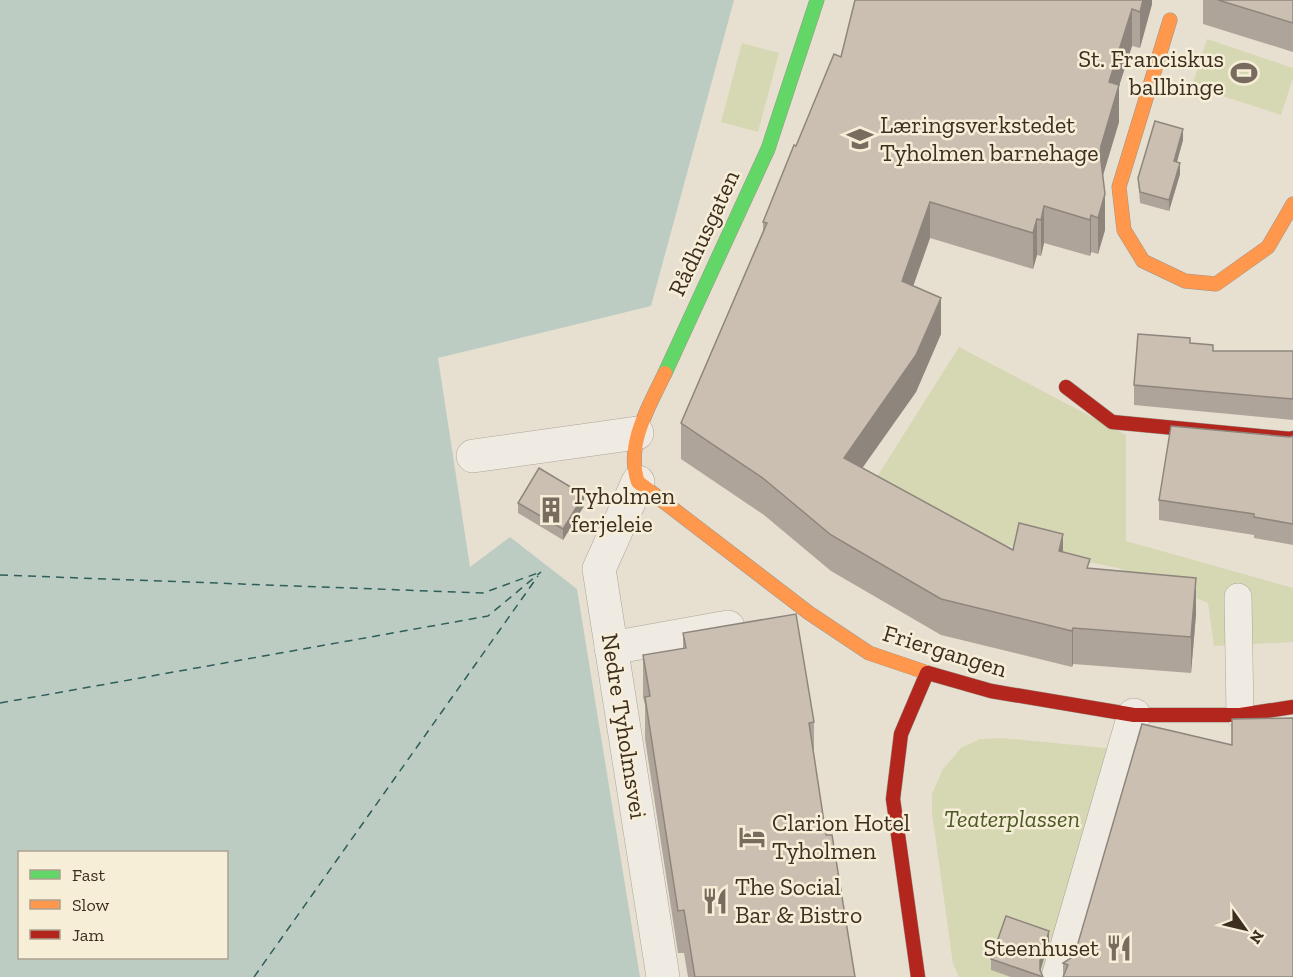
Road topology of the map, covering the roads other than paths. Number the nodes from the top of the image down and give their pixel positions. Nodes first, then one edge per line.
1 (817, 0) edge
2 (1170, 20) dead end
3 (1293, 204) edge
4 (1066, 387) dead end
5 (637, 434) junction
6 (1293, 438) edge
7 (473, 456) dead end
8 (638, 482) junction
9 (1238, 597) dead end
10 (809, 613) junction
11 (611, 648) junction
12 (927, 673) junction
13 (1293, 707) edge
14 (1240, 715) junction
15 (1134, 716) junction
16 (663, 977) edge
17 (916, 977) edge
18 (1058, 977) edge

1 - 5 street, Rådhusgaten
2 - 3 street
4 - 6 street
5 - 7 street
5 - 8 street, Rådhusgaten
8 - 10 street, Friergangen
8 - 11 street, Nedre Tyholmsvei
9 - 14 lane
10 - 11 street
10 - 12 street, Friergangen
11 - 16 street, Nedre Tyholmsvei
12 - 15 street, Friergangen
12 - 17 street
13 - 14 street, Friergangen
14 - 15 street, Friergangen
15 - 18 street

